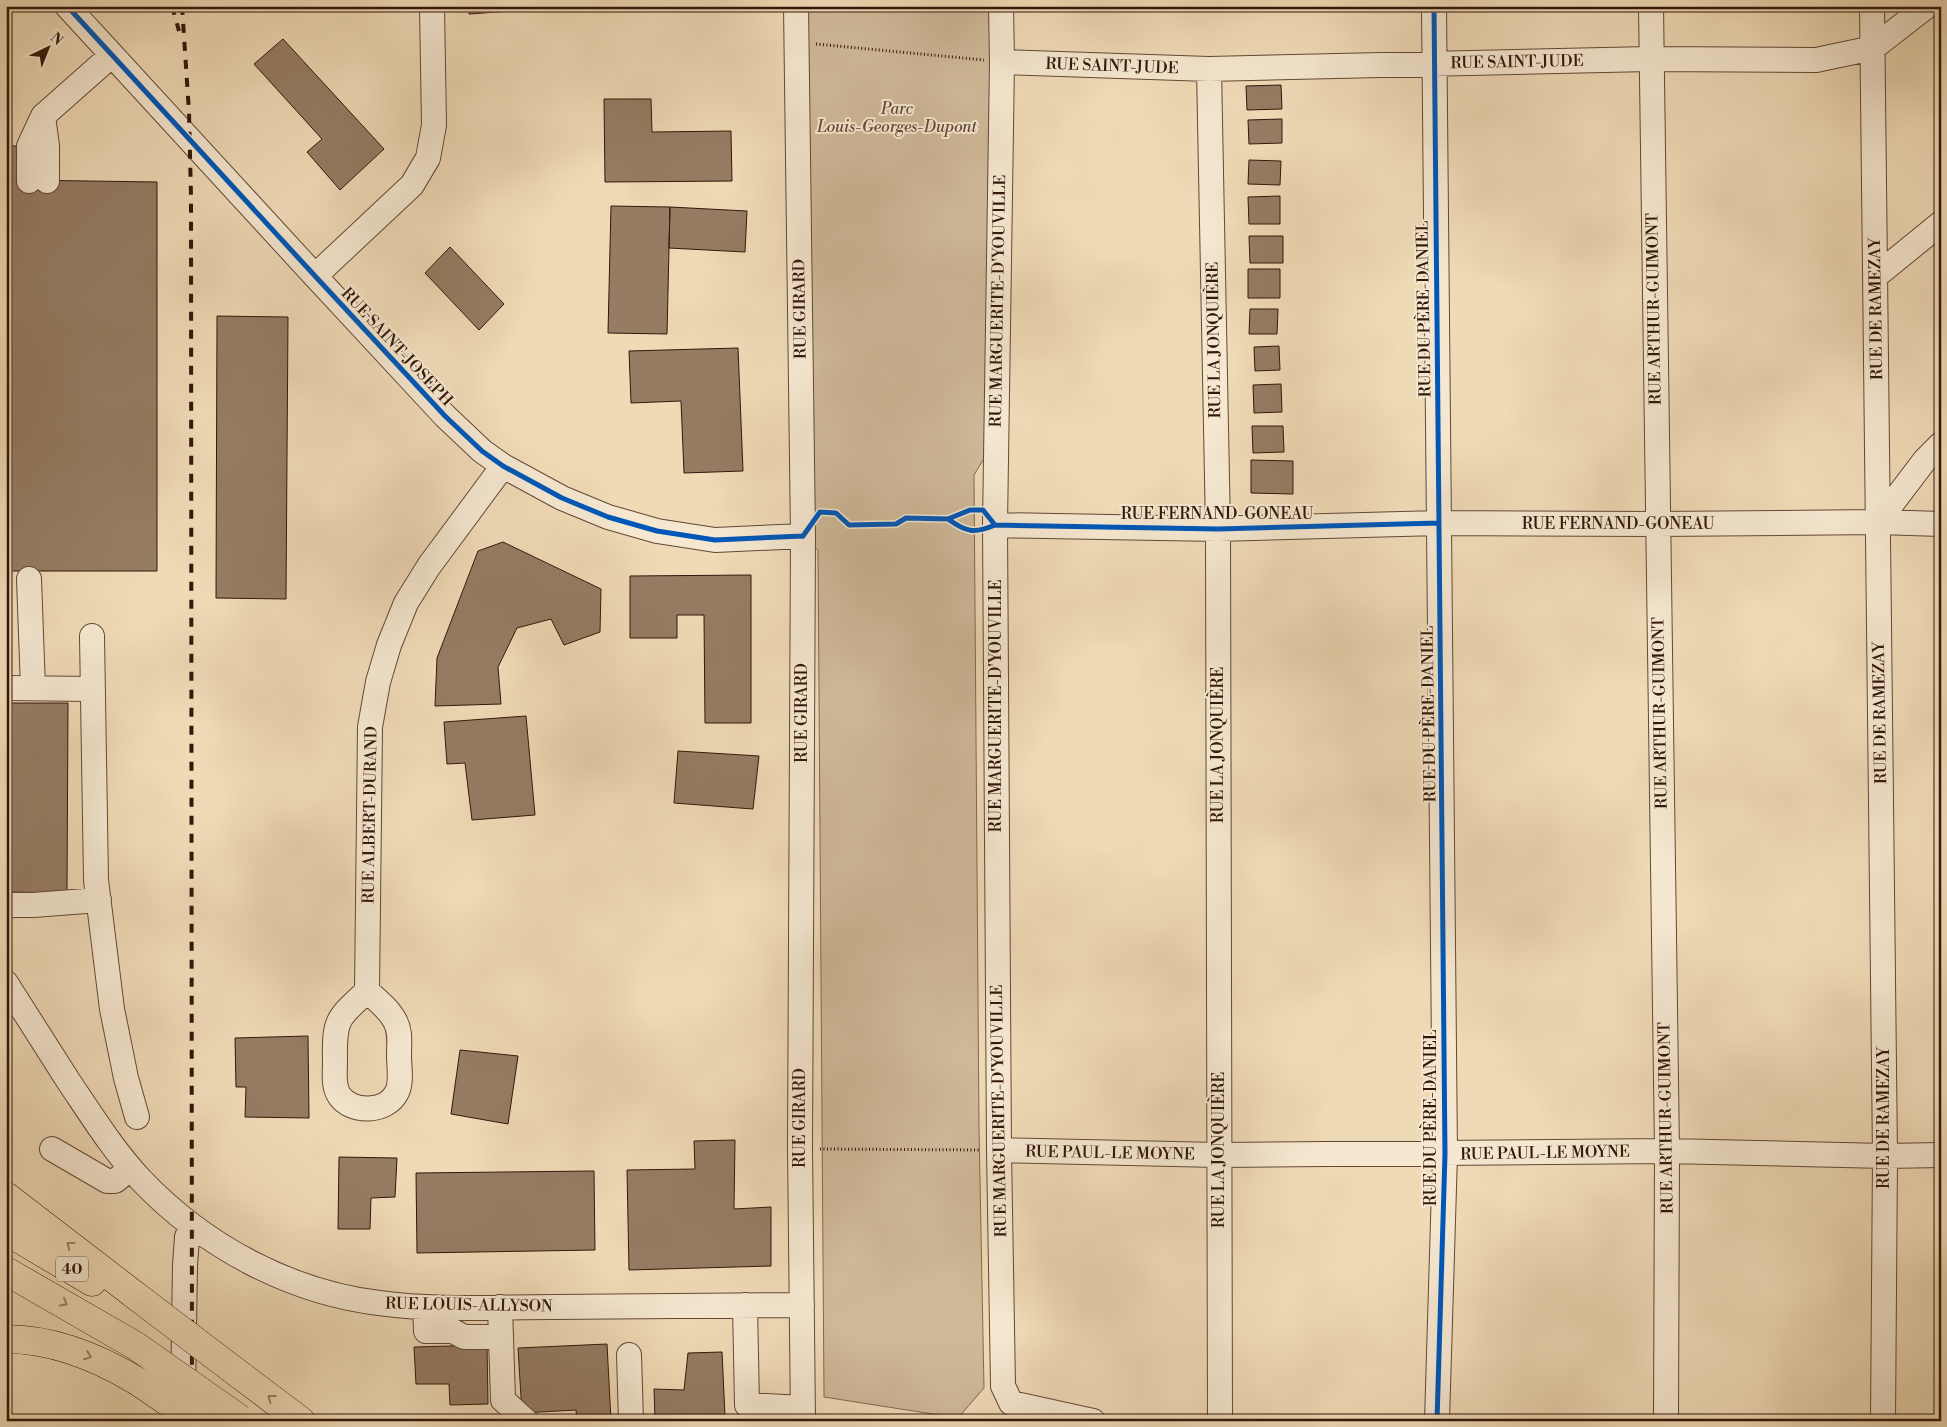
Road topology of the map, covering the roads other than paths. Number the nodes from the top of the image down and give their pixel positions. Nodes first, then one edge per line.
1 (67, 6) edge
2 (432, 6) edge
3 (796, 6) edge
4 (1001, 6) edge
5 (1434, 6) edge
6 (1650, 6) edge
7 (1872, 6) edge
8 (1927, 6) edge
9 (1873, 48) junction
10 (112, 55) junction
11 (1650, 59) junction
12 (1002, 62) junction
13 (1434, 63) junction
14 (1209, 69) junction
15 (38, 181) dead end
16 (1941, 222) edge
17 (315, 276) junction
18 (1876, 276) junction
19 (1941, 444) edge
20 (503, 466) junction
21 (1878, 522) junction
22 (1439, 523) junction
23 (1657, 524) junction
24 (1941, 524) edge
25 (995, 525) junction
26 (1218, 529) junction
27 (803, 536) junction
28 (29, 579) dead end
29 (92, 636) dead end
30 (6, 688) edge
31 (33, 688) junction
32 (92, 688) junction
33 (98, 900) junction
34 (6, 905) edge
35 (7, 985) edge
36 (367, 991) junction
37 (137, 1117) dead end
38 (52, 1149) dead end
39 (999, 1150) junction
40 (1667, 1152) junction
41 (1445, 1154) junction
42 (1219, 1155) junction
43 (1941, 1155) edge
44 (1884, 1156) junction
45 (130, 1169) junction
46 (6, 1196) edge
47 (192, 1226) junction
48 (6, 1231) edge
49 (6, 1271) edge
50 (136, 1302) junction
51 (745, 1305) junction
52 (802, 1306) junction
53 (425, 1307) junction
54 (500, 1307) junction
55 (501, 1337) junction
56 (6, 1339) edge
57 (630, 1355) dead end
58 (763, 1413) edge
59 (803, 1414) edge
60 (242, 1420) edge
61 (183, 1421) edge
62 (196, 1421) edge
63 (301, 1421) edge
64 (526, 1421) edge
65 (631, 1421) edge
66 (1093, 1421) edge
67 (1220, 1421) edge
68 (1437, 1421) edge
69 (1666, 1421) edge
70 (1883, 1421) edge

1 - 10 street, RUE SAINT-JOSEPH
2 - 17 street
3 - 27 street, RUE GIRARD
4 - 12 street, RUE MARGUERITE-D'YOUVILLE
5 - 13 street, RUE DU PÈRE-DANIEL
6 - 11 street, RUE ARTHUR-GUIMONT
7 - 9 street, RUE DE RAMEZAY
8 - 9 street, RUE SAINT-JUDE
9 - 11 street, RUE SAINT-JUDE
9 - 18 street, RUE DE RAMEZAY
10 - 15 street
10 - 17 street, RUE SAINT-JOSEPH
11 - 13 street, RUE SAINT-JUDE
11 - 23 street, RUE ARTHUR-GUIMONT
12 - 14 street, RUE SAINT-JUDE
12 - 25 street, RUE MARGUERITE-D'YOUVILLE
13 - 14 street, RUE SAINT-JUDE
13 - 22 street, RUE DU PÈRE-DANIEL
14 - 26 street, RUE LA JONQUIÈRE
16 - 18 street
17 - 20 street, RUE SAINT-JOSEPH
18 - 21 street, RUE DE RAMEZAY
19 - 21 street
20 - 27 street, RUE SAINT-JOSEPH
20 - 36 street, RUE ALBERT-DURAND
21 - 23 street, RUE FERNAND-GONEAU
21 - 24 street, RUE FERNAND-GONEAU
21 - 44 street, RUE DE RAMEZAY
22 - 23 street, RUE FERNAND-GONEAU
22 - 26 street, RUE FERNAND-GONEAU
22 - 41 street, RUE DU PÈRE-DANIEL
23 - 40 street, RUE ARTHUR-GUIMONT
25 - 26 street, RUE FERNAND-GONEAU
25 - 39 street, RUE MARGUERITE-D'YOUVILLE
26 - 42 street, RUE LA JONQUIÈRE
27 - 52 street, RUE GIRARD
28 - 31 street
29 - 32 street
30 - 31 street
31 - 32 street
32 - 33 street
33 - 34 street
33 - 37 street
35 - 45 street, RUE LOUIS-ALLYSON
36 - 36 street
38 - 45 street
39 - 42 street, RUE PAUL-LE MOYNE
39 - 66 street, RUE MARGUERITE-D'YOUVILLE
40 - 41 street, RUE PAUL-LE MOYNE
40 - 44 street, RUE PAUL-LE MOYNE
40 - 69 street, RUE ARTHUR-GUIMONT
41 - 42 street, RUE PAUL-LE MOYNE
41 - 68 street, RUE DU PÈRE-DANIEL
42 - 67 street, RUE LA JONQUIÈRE
43 - 44 street, RUE PAUL-LE MOYNE
44 - 70 street, RUE DE RAMEZAY
45 - 47 street, RUE LOUIS-ALLYSON
50 -> 46 highway
47 - 53 street, RUE LOUIS-ALLYSON
47 - 61 street
48 - 50 highway, 40
49 -> 60 highway, 40, bridge
63 -> 50 highway, bridge
51 - 52 street, RUE LOUIS-ALLYSON
51 - 54 street, RUE LOUIS-ALLYSON
51 - 58 street
52 - 59 street, RUE GIRARD
53 - 54 street, RUE LOUIS-ALLYSON
53 - 55 street
54 - 55 street
55 - 64 street
56 -> 62 highway, bridge
57 - 65 street
58 - 59 street

